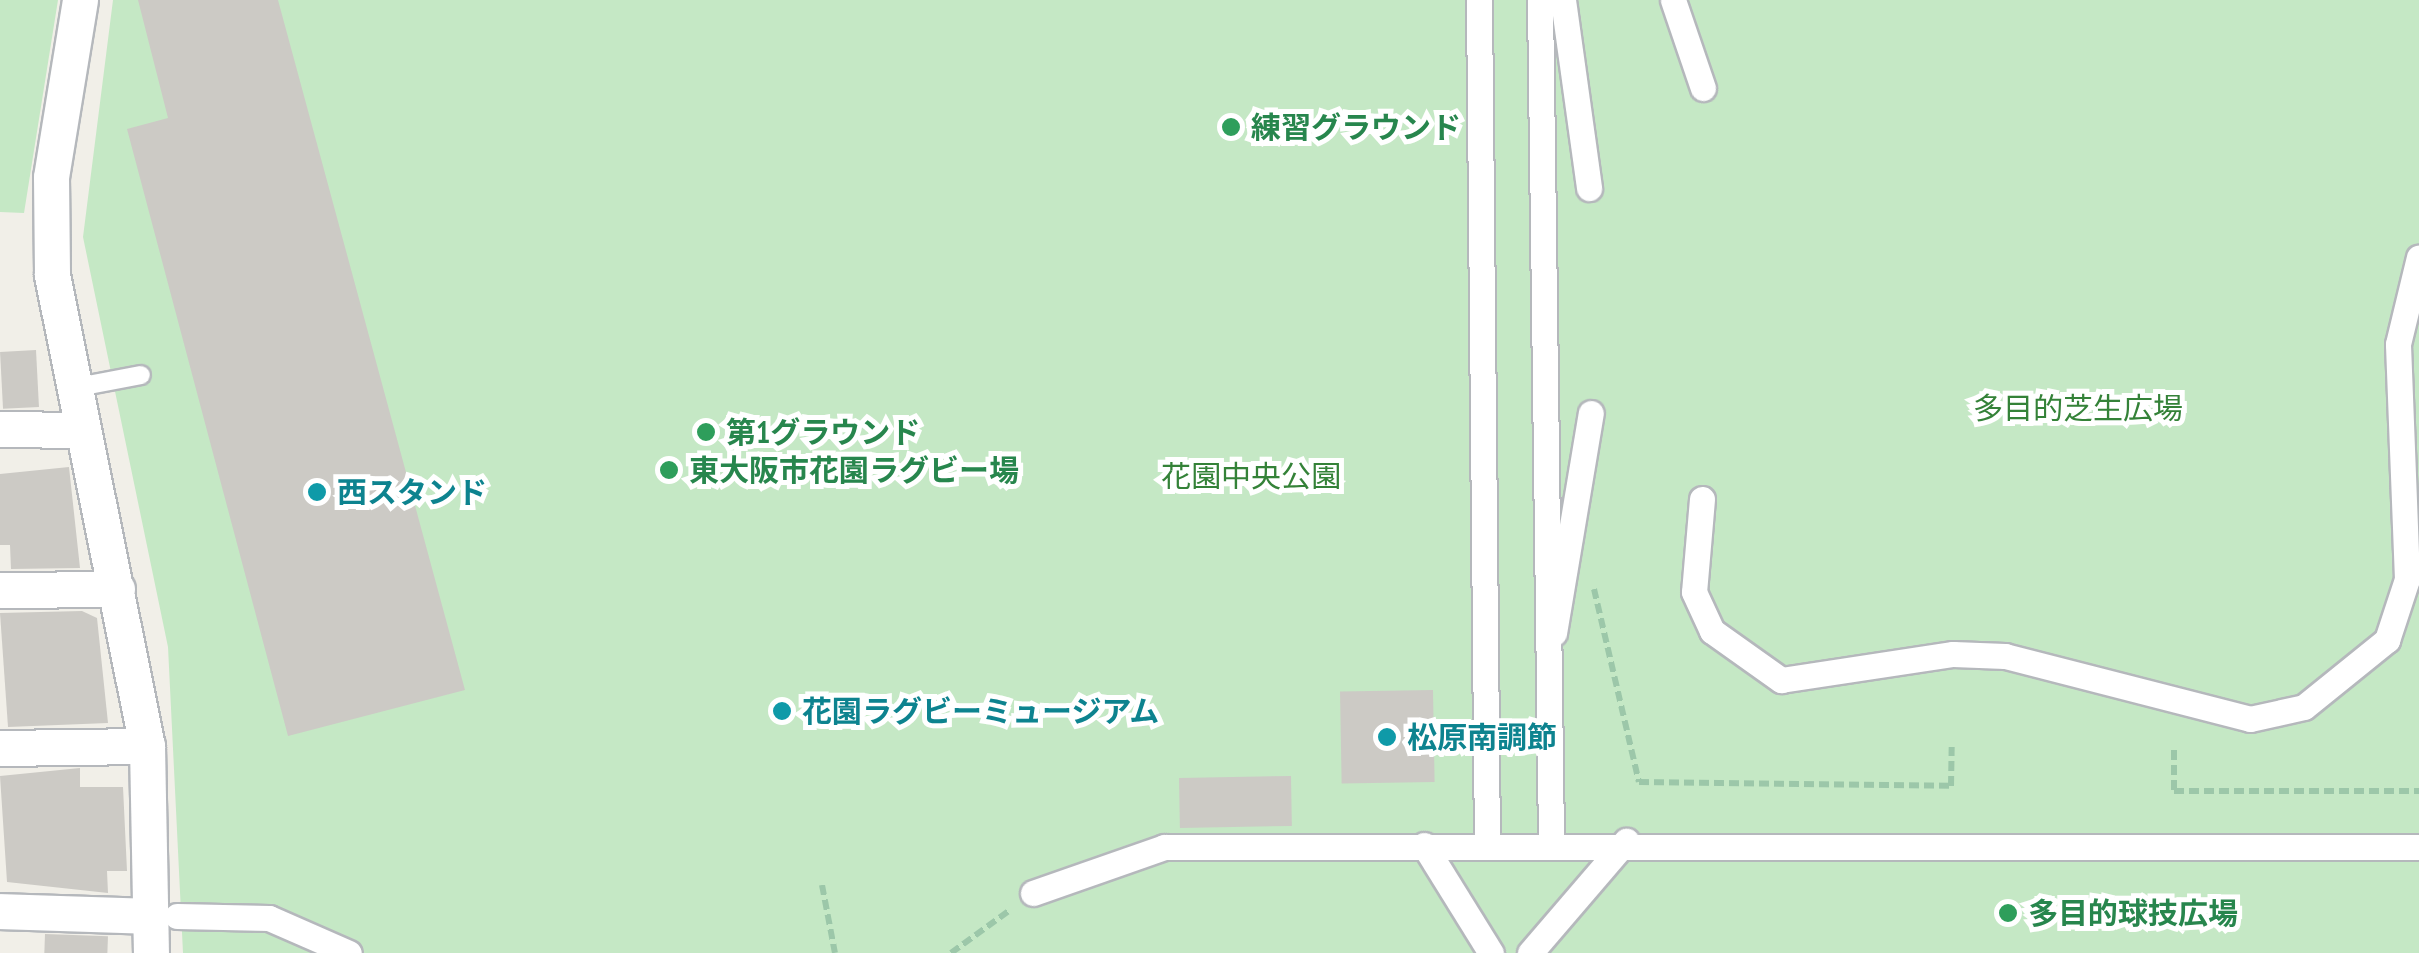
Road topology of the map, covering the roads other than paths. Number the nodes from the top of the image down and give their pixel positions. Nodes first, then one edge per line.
1 (80, 0) edge
2 (1479, 0) edge
3 (1540, 0) edge
4 (1562, 0) edge
5 (1672, 0) edge
6 (1703, 88) dead end
7 (1589, 188) dead end
8 (2419, 256) edge
9 (141, 376) dead end
10 (73, 388) junction
11 (1591, 413) dead end
12 (0, 429) edge
13 (81, 430) junction
14 (1702, 498) dead end
15 (2412, 500) edge
16 (118, 589) junction
17 (0, 590) edge
18 (1551, 643) junction
19 (147, 746) junction
20 (0, 748) edge
21 (1626, 840) junction
22 (1487, 842) junction
23 (1551, 842) junction
24 (1424, 845) junction
25 (2419, 847) edge
26 (1033, 893) road end
27 (0, 911) edge
28 (164, 916) junction
29 (151, 953) edge
30 (349, 953) edge
31 (1492, 953) edge
32 (1530, 953) edge

1 - 10 street
2 - 22 street
3 - 18 street
4 - 7 street
5 - 6 street
8 - 15 street
9 - 10 lane
10 - 13 street
11 - 18 street
12 - 13 street
13 - 16 street
14 - 15 street
16 - 17 street
16 - 19 street
18 - 23 street
19 - 20 street
19 - 28 street
21 - 23 street
21 - 25 street
21 - 32 street
22 - 23 street
22 - 24 street
24 - 26 street
24 - 31 street
27 - 28 street
28 - 29 street
28 - 30 street

